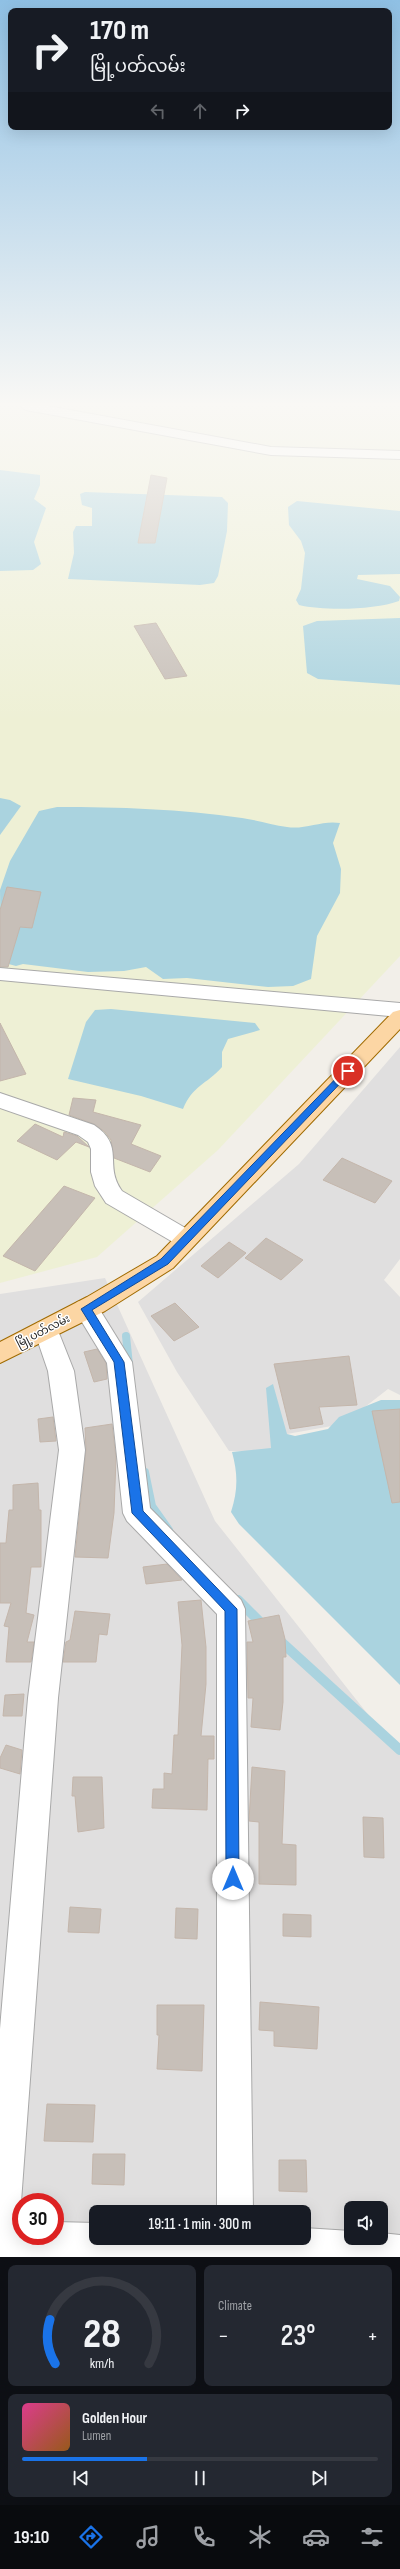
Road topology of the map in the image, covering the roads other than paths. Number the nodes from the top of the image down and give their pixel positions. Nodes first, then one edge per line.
1 (0, 974) edge
2 (400, 1010) edge
3 (400, 1017) edge
4 (0, 1100) edge
5 (186, 1239) junction
6 (86, 1309) junction
7 (46, 1330) junction
8 (0, 1353) edge
9 (235, 2205) edge
10 (89, 2239) edge
11 (0, 2240) edge
12 (0, 2243) edge
13 (311, 2244) edge
14 (400, 2253) edge

1 - 2 street
3 - 5 main road, မြို့ပတ်လမ်း
4 - 5 street
5 - 6 main road, မြို့ပတ်လမ်း
6 - 7 main road, မြို့ပတ်လမ်း
6 - 9 street
7 - 8 main road, မြို့ပတ်လမ်း
7 - 11 street
10 - 11 street
11 - 12 street
13 - 14 street

